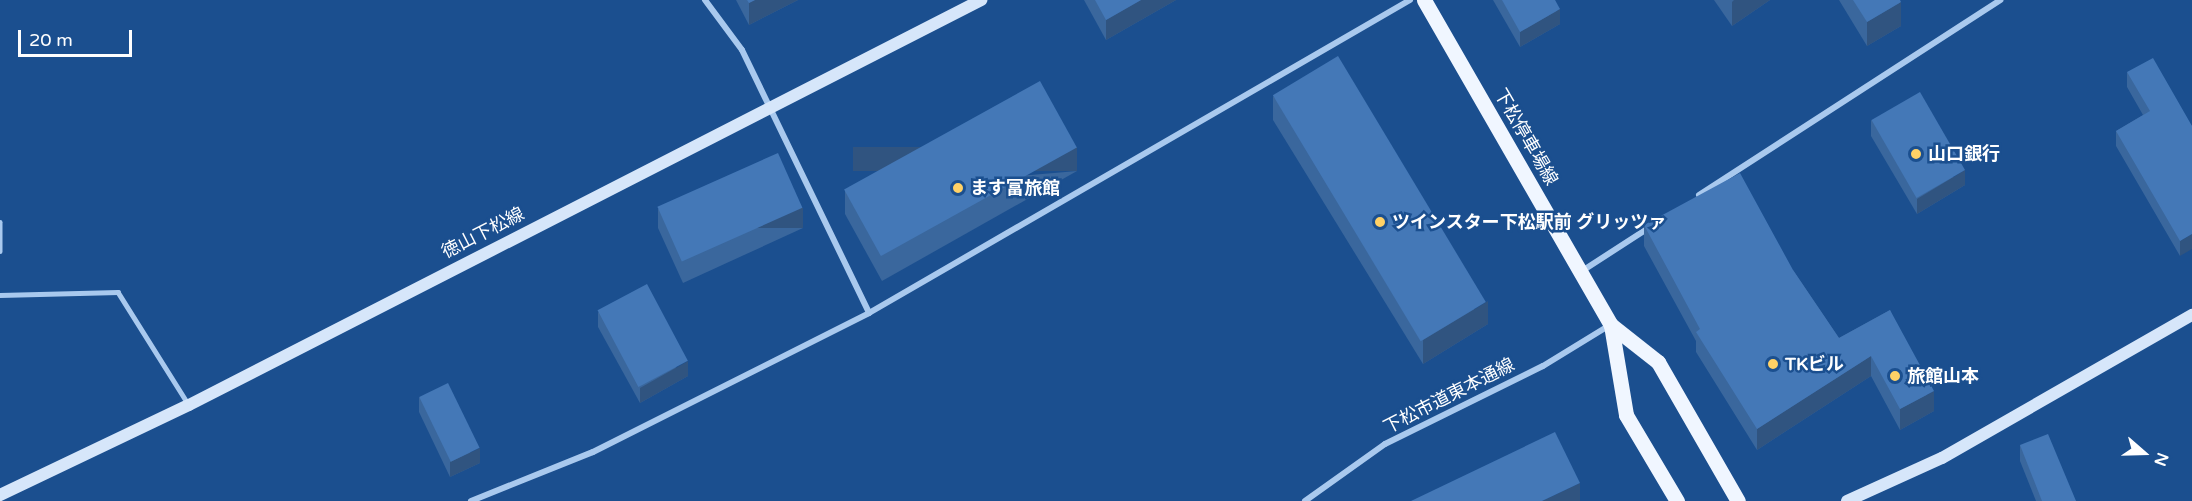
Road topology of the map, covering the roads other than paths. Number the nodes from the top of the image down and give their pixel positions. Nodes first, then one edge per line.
1 (705, 0) edge
2 (981, 0) edge
3 (1410, 0) edge
4 (1424, 0) edge
5 (2001, 0) edge
6 (770, 105) junction
7 (1692, 200) edge
8 (1662, 219) edge
9 (0, 222) edge
10 (0, 251) edge
11 (1582, 271) junction
12 (0, 295) edge
13 (869, 313) junction
14 (2192, 315) edge
15 (1611, 325) junction
16 (189, 405) junction
17 (0, 495) edge
18 (471, 501) edge
19 (1305, 501) edge
20 (1677, 501) edge
21 (1738, 501) edge
22 (1847, 501) edge

1 - 6 street
2 - 6 main road, 徳山下松線
3 - 13 street
4 - 11 main road, 下松停車場線
5 - 7 street
6 - 13 street
6 - 16 main road, 徳山下松線
8 - 11 street
9 - 10 lane
11 - 15 main road, 下松停車場線
12 - 16 lane
13 - 18 street
14 - 22 main road
15 - 19 street, 下松市道東本通線
15 - 20 main road, 下松停車場線
15 - 21 main road, 下松停車場線
16 - 17 main road, 徳山下松線

